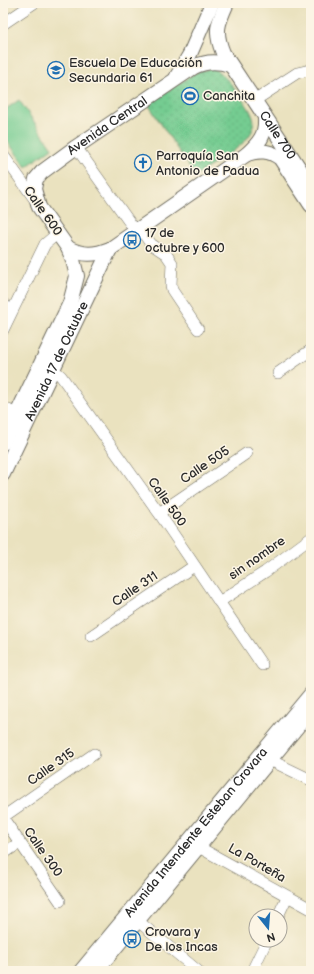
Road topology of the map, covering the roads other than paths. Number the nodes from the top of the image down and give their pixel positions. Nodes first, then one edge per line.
1 (34, 3) edge
2 (212, 3) edge
3 (227, 3) edge
4 (3, 24) edge
5 (230, 65) junction
6 (310, 70) dead end
7 (174, 81) junction
8 (254, 101) junction
9 (265, 119) junction
10 (76, 148) junction
11 (247, 154) junction
12 (3, 155) edge
13 (14, 170) junction
14 (42, 172) junction
15 (311, 186) edge
16 (311, 205) edge
17 (39, 207) junction
18 (137, 229) junction
19 (58, 233) junction
20 (68, 248) junction
21 (110, 249) junction
22 (3, 303) edge
23 (12, 311) junction
24 (198, 329) dead end
25 (3, 330) edge
26 (311, 350) edge
27 (48, 364) junction
28 (278, 373) dead end
29 (3, 407) edge
30 (16, 414) junction
31 (3, 443) edge
32 (247, 454) dead end
33 (3, 474) edge
34 (159, 513) junction
35 (311, 538) edge
36 (194, 566) junction
37 (219, 602) junction
38 (91, 636) dead end
39 (262, 665) dead end
40 (311, 694) edge
41 (311, 710) edge
42 (94, 754) dead end
43 (270, 760) junction
44 (311, 780) edge
45 (3, 818) edge
46 (195, 842) junction
47 (20, 843) junction
48 (3, 854) edge
49 (287, 897) junction
50 (60, 901) dead end
51 (282, 908) edge
52 (311, 909) edge
53 (138, 921) junction
54 (263, 948) edge
55 (195, 970) edge
56 (81, 971) edge
57 (96, 971) edge
58 (252, 971) edge

1 - 4 street
2 - 7 main road
3 - 5 main road
5 - 7 main road, Avenida Central
5 - 8 main road, Calle 700
6 - 8 street
7 - 10 main road, Avenida Central
8 - 9 main road, Calle 700
9 - 11 main road
9 - 15 main road, Calle 700
10 - 14 main road, Avenida Central
10 - 18 street
11 - 16 main road, Calle 700
11 - 18 main road
12 - 13 street, Calle 600
13 - 14 street
13 - 17 street, Calle 600
14 - 17 main road
17 - 19 main road, Calle 600
18 - 21 main road
18 - 24 street
19 - 20 main road, Calle 600
19 - 23 street
20 - 21 main road
20 - 27 main road, Avenida 17 de Octubre
21 - 27 main road, Avenida 17 de Octubre
22 - 23 street
23 - 25 street
26 - 28 street
27 - 30 main road, Avenida 17 de Octubre
27 - 33 main road, Avenida 17 de Octubre
27 - 34 street, Calle 500
29 - 30 street
30 - 31 main road, Avenida 17 de Octubre
32 - 34 street, Calle 505
34 - 36 street, Calle 500
35 - 37 street, sin nombre
36 - 37 street, Calle 500
36 - 38 street, Calle 311
37 - 39 street, Calle 500
40 - 46 main road, Avenida Intendente Esteban Crovara
41 - 43 main road, Avenida Intendente Esteban Crovara
42 - 45 street, Calle 315
43 - 44 street
43 - 46 main road, Avenida Intendente Esteban Crovara
45 - 47 street, Calle 300
46 - 49 street, La Porteña
46 - 53 main road, Avenida Intendente Esteban Crovara
46 - 56 main road, Avenida Intendente Esteban Crovara
47 - 48 street
47 - 50 street, Calle 300
49 - 51 street
49 - 52 street, La Porteña
53 - 55 street
53 - 57 main road, Avenida Intendente Esteban Crovara
54 - 58 street

